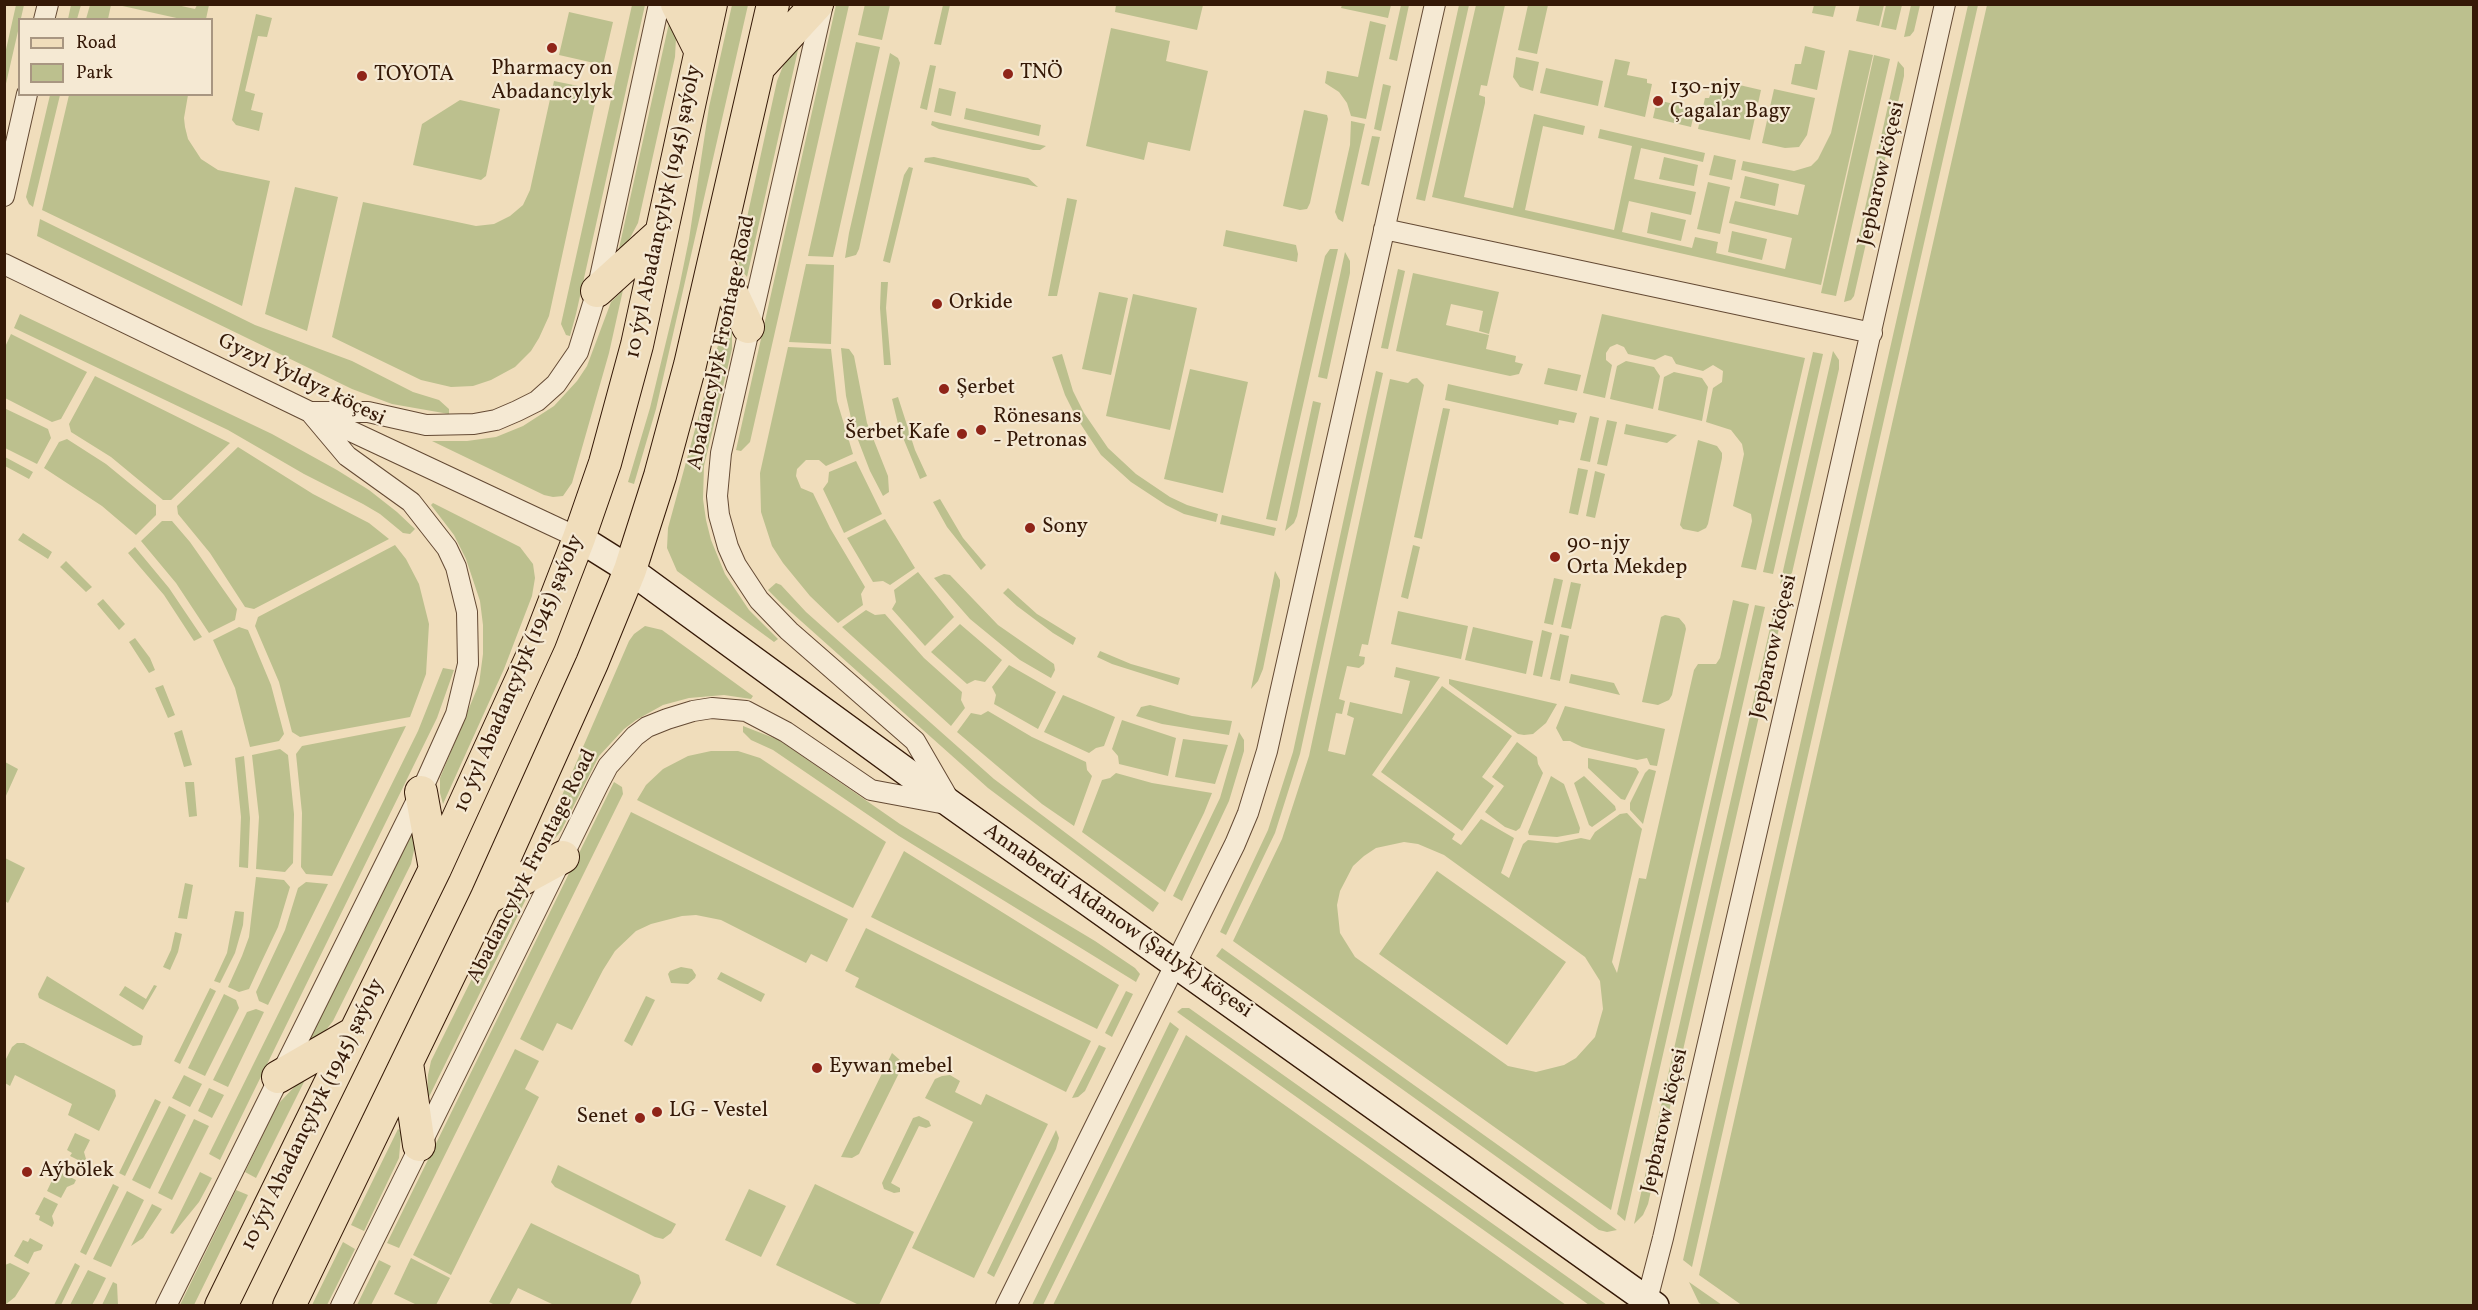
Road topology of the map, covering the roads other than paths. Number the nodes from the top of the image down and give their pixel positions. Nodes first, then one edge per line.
1 (659, 4) edge
2 (677, 4) edge
3 (711, 4) edge
4 (773, 4) edge
5 (817, 4) edge
6 (823, 4) edge
7 (1435, 4) edge
8 (1945, 4) edge
9 (700, 50) junction
10 (759, 68) junction
11 (27, 96) edge
12 (4, 196) edge
13 (1384, 229) junction
14 (660, 234) junction
15 (715, 257) junction
16 (4, 264) edge
17 (597, 291) junction
18 (748, 327) junction
19 (1872, 333) junction
20 (310, 412) junction
21 (579, 538) junction
22 (630, 570) junction
23 (422, 792) junction
24 (952, 805) junction
25 (563, 857) junction
26 (435, 870) junction
27 (486, 899) junction
28 (1176, 964) junction
29 (354, 1033) junction
30 (407, 1063) junction
31 (278, 1077) junction
32 (419, 1145) junction
33 (1651, 1303) edge
34 (166, 1305) edge
35 (220, 1305) edge
36 (289, 1305) edge
37 (341, 1305) edge
38 (1006, 1305) edge

1 - 17 street
2 - 9 main road
3 - 9 main road, 10 ýyl Abadançylyk (1945) şaýoly
4 - 10 main road
5 - 10 main road
6 - 18 street, Abadancylyk Frontage Road
7 - 13 street
8 - 19 street, Jepbarow köçesi
9 - 14 main road, 10 ýyl Abadançylyk (1945) şaýoly
10 - 15 main road
11 - 12 street
13 - 19 street
13 - 28 street
14 - 17 main road
14 - 21 main road, 10 ýyl Abadançylyk (1945) şaýoly
15 - 18 main road
15 - 22 main road
16 - 20 street, Gyzyl Ýyldyz köçesi
17 - 20 street
18 - 24 street, Abadancylyk Frontage Road
19 - 33 street, Jepbarow köçesi
20 - 21 street, Gyzyl Ýyldyz köçesi
20 - 23 street
21 - 22 street, Annaberdi Atdanow (Şatlyk) köçesi
21 - 26 main road, 10 ýyl Abadançylyk (1945) şaýoly
22 - 24 street, Annaberdi Atdanow (Şatlyk) köçesi
22 - 27 main road
23 - 26 main road
23 - 31 street
24 - 25 street, Abadancylyk Frontage Road
24 - 28 street, Annaberdi Atdanow (Şatlyk) köçesi
25 - 27 main road
25 - 32 street, Abadancylyk Frontage Road
26 - 29 main road, 10 ýyl Abadançylyk (1945) şaýoly
27 - 30 main road
28 - 33 street, Annaberdi Atdanow (Şatlyk) köçesi
28 - 38 street
29 - 31 main road
29 - 35 main road, 10 ýyl Abadançylyk (1945) şaýoly
30 - 32 main road
30 - 36 main road
31 - 34 street
32 - 37 street, Abadancylyk Frontage Road

